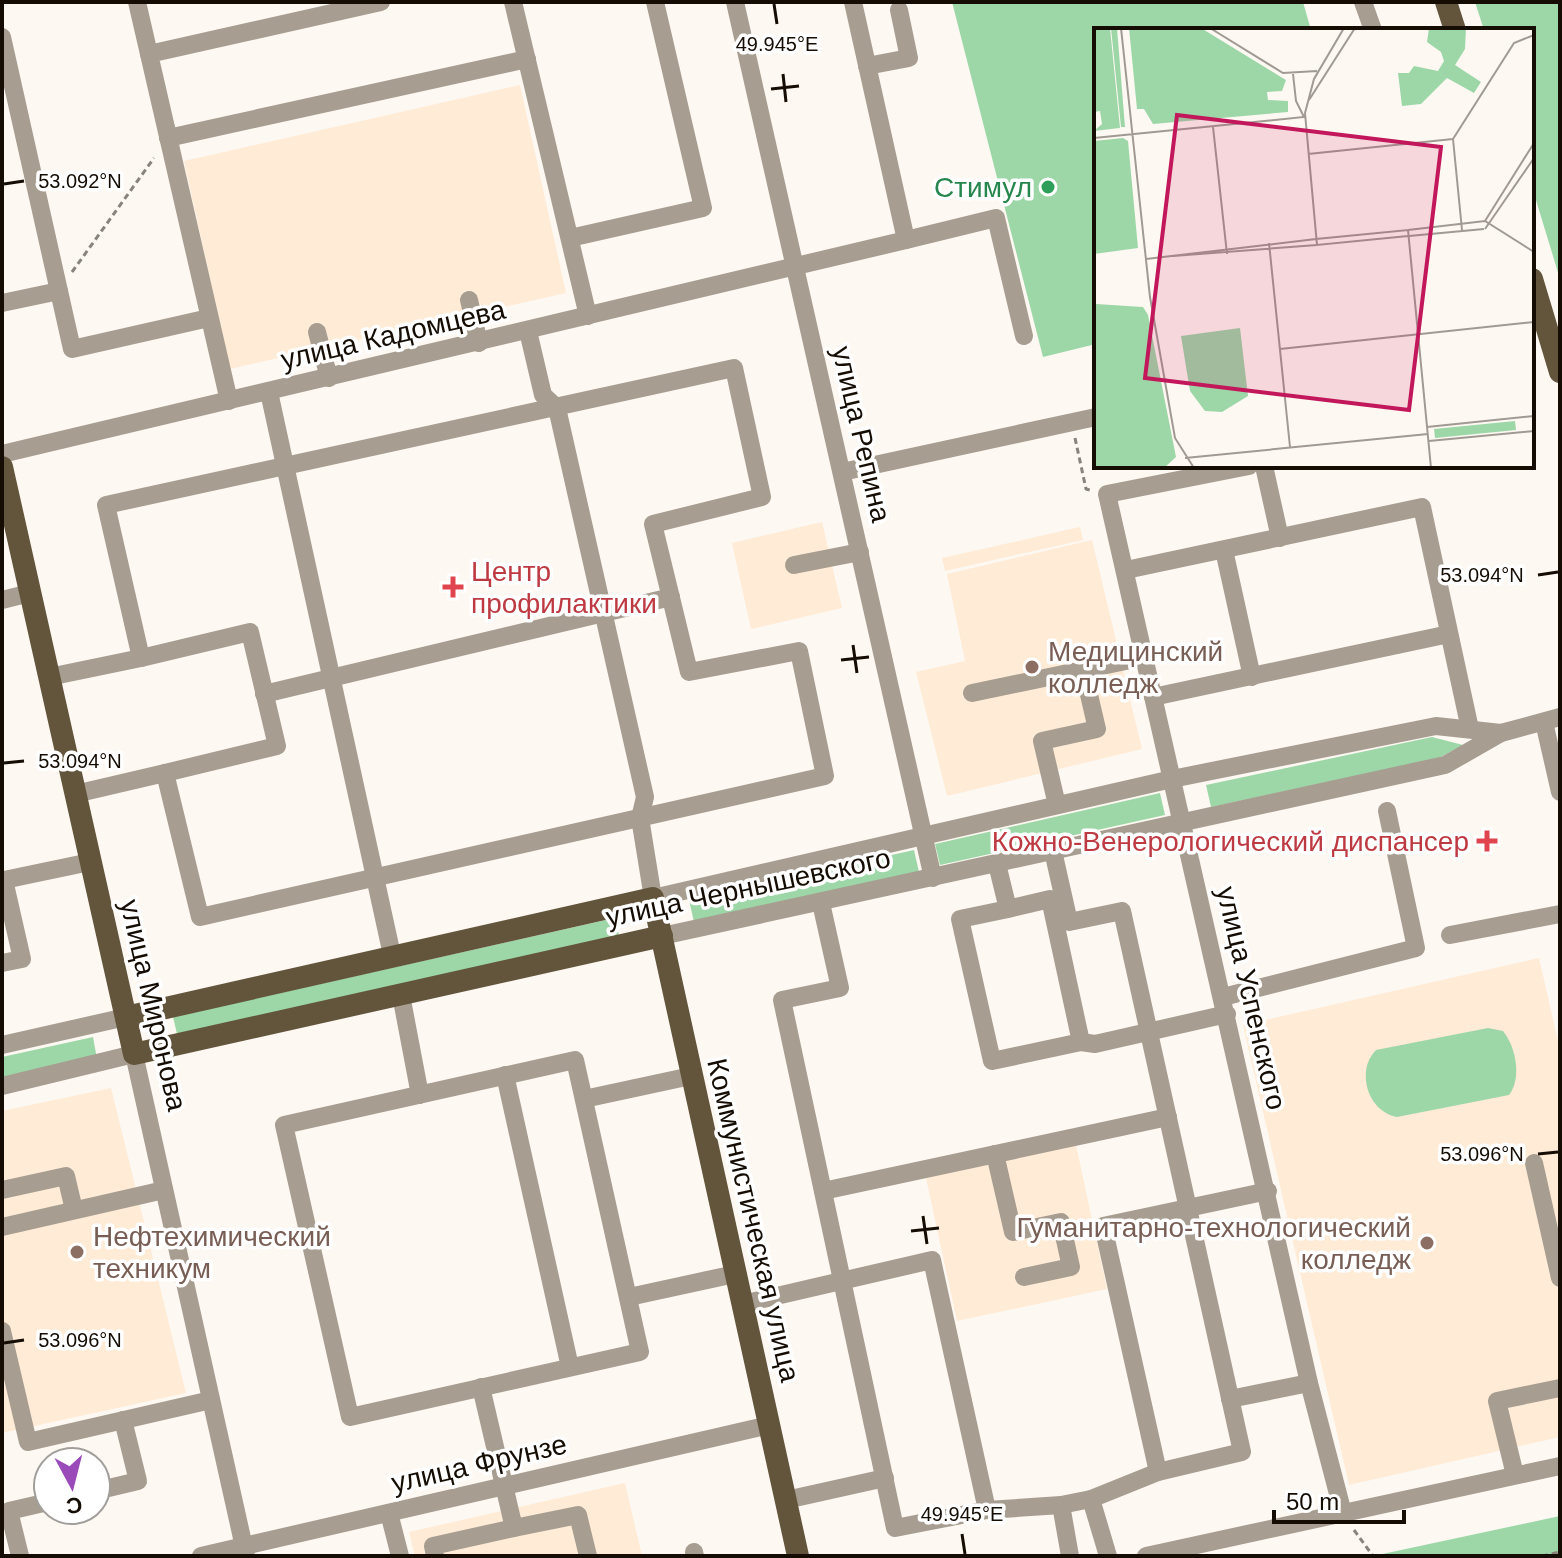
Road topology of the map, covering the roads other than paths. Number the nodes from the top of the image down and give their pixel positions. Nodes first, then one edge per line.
1 (137, 2) edge
2 (381, 2) edge
3 (513, 2) edge
4 (655, 2) edge
5 (735, 2) edge
6 (853, 2) edge
7 (1363, 2) edge
8 (1446, 2) edge
9 (899, 10) dead end
10 (1372, 28) edge
11 (1454, 28) edge
12 (2, 37) edge
13 (149, 54) junction
14 (527, 59) junction
15 (867, 66) junction
16 (7, 81) edge
17 (168, 138) junction
18 (570, 238) junction
19 (906, 240) junction
20 (796, 268) junction
21 (59, 291) junction
22 (1534, 292) edge
23 (469, 300) dead end
24 (2, 303) edge
25 (588, 316) junction
26 (209, 318) junction
27 (1539, 326) edge
28 (528, 331) junction
29 (317, 332) dead end
30 (1024, 336) dead end
31 (479, 343) junction
32 (1560, 372) edge
33 (329, 378) junction
34 (269, 392) junction
35 (229, 401) junction
36 (557, 408) junction
37 (1094, 417) edge
38 (2, 454) edge
39 (284, 466) junction
40 (2, 467) edge
41 (1239, 468) edge
42 (1264, 468) edge
43 (842, 472) junction
44 (1280, 538) junction
45 (1224, 550) junction
46 (860, 552) junction
47 (794, 565) dead end
48 (1126, 570) junction
49 (30, 593) junction
50 (671, 597) junction
51 (2, 600) edge
52 (604, 613) junction
53 (1449, 634) junction
54 (1145, 657) junction
55 (141, 658) junction
56 (1083, 669) junction
57 (49, 677) junction
58 (1252, 677) junction
59 (330, 679) junction
60 (972, 693) dead end
61 (264, 694) junction
62 (1153, 697) junction
63 (1552, 720) edge
64 (1470, 729) junction
65 (1501, 733) junction
66 (165, 773) junction
67 (1172, 779) junction
68 (1560, 792) edge
69 (75, 794) junction
70 (1057, 805) junction
71 (1387, 811) dead end
72 (640, 818) junction
73 (1182, 820) junction
74 (924, 835) junction
75 (1053, 851) junction
76 (90, 862) junction
77 (997, 864) junction
78 (374, 878) junction
79 (933, 878) junction
80 (653, 898) junction
81 (821, 903) junction
82 (1008, 909) junction
83 (1560, 914) edge
84 (1450, 935) dead end
85 (662, 936) junction
86 (392, 955) junction
87 (2, 963) edge
88 (401, 995) junction
89 (1225, 1006) junction
90 (126, 1017) junction
91 (1149, 1032) junction
92 (1081, 1042) junction
93 (2, 1045) edge
94 (134, 1054) junction
95 (505, 1075) junction
96 (691, 1076) junction
97 (2, 1086) edge
98 (420, 1095) junction
99 (584, 1099) junction
100 (1168, 1117) junction
101 (995, 1154) junction
102 (1534, 1163) dead end
103 (2, 1190) edge
104 (164, 1190) junction
105 (823, 1191) junction
106 (1268, 1191) junction
107 (1188, 1208) junction
108 (74, 1210) junction
109 (2, 1227) edge
110 (735, 1274) junction
111 (1024, 1277) dead end
112 (1560, 1278) edge
113 (842, 1281) junction
114 (629, 1297) junction
115 (742, 1304) junction
116 (2, 1331) edge
117 (570, 1367) junction
118 (1309, 1383) junction
119 (481, 1387) junction
120 (1560, 1388) edge
121 (1230, 1399) junction
122 (211, 1400) junction
123 (123, 1420) junction
124 (769, 1425) junction
125 (1560, 1466) edge
126 (1158, 1472) junction
127 (1515, 1475) junction
128 (885, 1478) junction
129 (504, 1486) junction
130 (112, 1487) edge
131 (1091, 1499) junction
132 (786, 1500) junction
133 (1061, 1505) junction
134 (32, 1506) edge
135 (987, 1510) junction
136 (389, 1513) junction
137 (1343, 1513) junction
138 (514, 1528) junction
139 (245, 1551) edge
140 (20, 1556) edge
141 (201, 1556) edge
142 (400, 1556) edge
143 (435, 1556) edge
144 (588, 1556) edge
145 (798, 1556) edge
146 (1070, 1556) edge
147 (1108, 1556) edge
148 (1146, 1556) edge

1 - 13 street
2 - 13 street
3 - 14 street
4 - 18 street
5 - 20 street, улица Репина
6 - 15 street
7 - 10 street
8 - 11 main road
9 - 15 street
12 - 16 street
13 - 17 street
14 - 17 street
14 - 18 street
15 - 19 street
16 - 21 street
17 - 26 street
18 - 25 street
19 - 20 street, улица Кадомцева
19 - 30 street, улица Кадомцева
20 - 25 street, улица Кадомцева
20 - 43 street, улица Репина
21 - 24 street
21 - 26 street
22 - 27 main road
23 - 31 street
25 - 28 street, улица Кадомцева
26 - 35 street
27 - 32 main road
28 - 31 street, улица Кадомцева
28 - 36 street
29 - 33 street
31 - 33 street, улица Кадомцева
33 - 34 street, улица Кадомцева
34 - 35 street, улица Кадомцева
34 - 39 street
35 - 38 street, улица Кадомцева
36 - 39 street
36 - 50 street
36 - 52 street
37 - 43 street
39 - 55 street
39 - 59 street
40 - 49 main road, улица Миронова
41 - 48 street, улица Успенского
42 - 44 street
43 - 46 street, улица Репина
44 - 45 street
44 - 53 street
45 - 48 street
45 - 58 street
46 - 47 street
46 - 74 street, улица Репина
48 - 54 street, улица Успенского
49 - 51 street
49 - 57 main road, улица Миронова
50 - 52 street
50 - 72 street
52 - 59 street
52 - 72 street
53 - 58 street
53 - 64 street
54 - 56 street
54 - 62 street, улица Успенского
55 - 57 street
55 - 61 street
56 - 60 street
56 - 70 street
57 - 69 main road, улица Миронова
58 - 62 street
59 - 61 street
59 - 78 street
61 - 66 street
62 - 67 street, улица Успенского
63 - 65 street, улица Чернышевского
63 - 68 street
64 - 65 street, улица Чернышевского
64 - 67 street, улица Чернышевского
65 - 73 street, улица Чернышевского
66 - 69 street
66 - 78 street
67 - 70 street, улица Чернышевского
67 - 73 street, улица Успенского
69 - 76 main road, улица Миронова
70 - 74 street, улица Чернышевского
71 - 89 street
72 - 78 street
72 - 80 street
73 - 75 street, улица Чернышевского
73 - 89 street, улица Успенского
74 - 79 street, улица Репина
74 - 80 street, улица Чернышевского
75 - 77 street, улица Чернышевского
75 - 91 street
76 - 87 street
76 - 90 main road, улица Миронова
77 - 79 street, улица Чернышевского
77 - 82 street
78 - 86 street
79 - 81 street, улица Чернышевского
80 - 85 main road, Коммунистическая улица
80 - 86 main road, улица Чернышевского
81 - 85 street, улица Чернышевского
81 - 105 street
82 - 92 street
82 - 92 street
83 - 84 street
85 - 88 main road, улица Чернышевского
85 - 96 main road, Коммунистическая улица
86 - 90 main road, улица Чернышевского
88 - 94 main road, улица Чернышевского
88 - 98 street
89 - 91 street
89 - 106 street, улица Успенского
90 - 93 street, улица Чернышевского
90 - 94 main road, улица Миронова
91 - 92 street
91 - 100 street
94 - 97 street, улица Чернышевского
94 - 104 street, улица Миронова
95 - 98 street
95 - 99 street
95 - 117 street
96 - 99 street
96 - 110 main road, Коммунистическая улица
98 - 119 street
99 - 114 street
100 - 101 street
100 - 107 street
101 - 105 street
101 - 111 street
102 - 112 street
103 - 108 street
104 - 108 street
104 - 122 street, улица Миронова
105 - 113 street
106 - 107 street
106 - 118 street, улица Успенского
107 - 121 street
107 - 126 street
108 - 109 street
110 - 114 street
110 - 115 main road, Коммунистическая улица
113 - 115 street
113 - 128 street
113 - 135 street
114 - 117 street
115 - 124 main road, Коммунистическая улица
116 - 123 street
117 - 119 street
118 - 121 street
118 - 137 street, улица Успенского
119 - 129 street
120 - 127 street
121 - 126 street
122 - 123 street
122 - 139 street, улица Миронова
123 - 130 street
124 - 129 street, улица Фрунзе
124 - 132 main road, Коммунистическая улица
125 - 127 street
126 - 131 street
127 - 137 street
128 - 132 street
128 - 135 street
129 - 136 street, улица Фрунзе
129 - 138 street
131 - 133 street
131 - 147 street
132 - 145 main road, Коммунистическая улица
133 - 135 street
133 - 146 street
134 - 140 street
136 - 139 street, улица Фрунзе
136 - 142 street
137 - 148 street
138 - 143 street
138 - 144 street
139 - 141 street, улица Фрунзе

